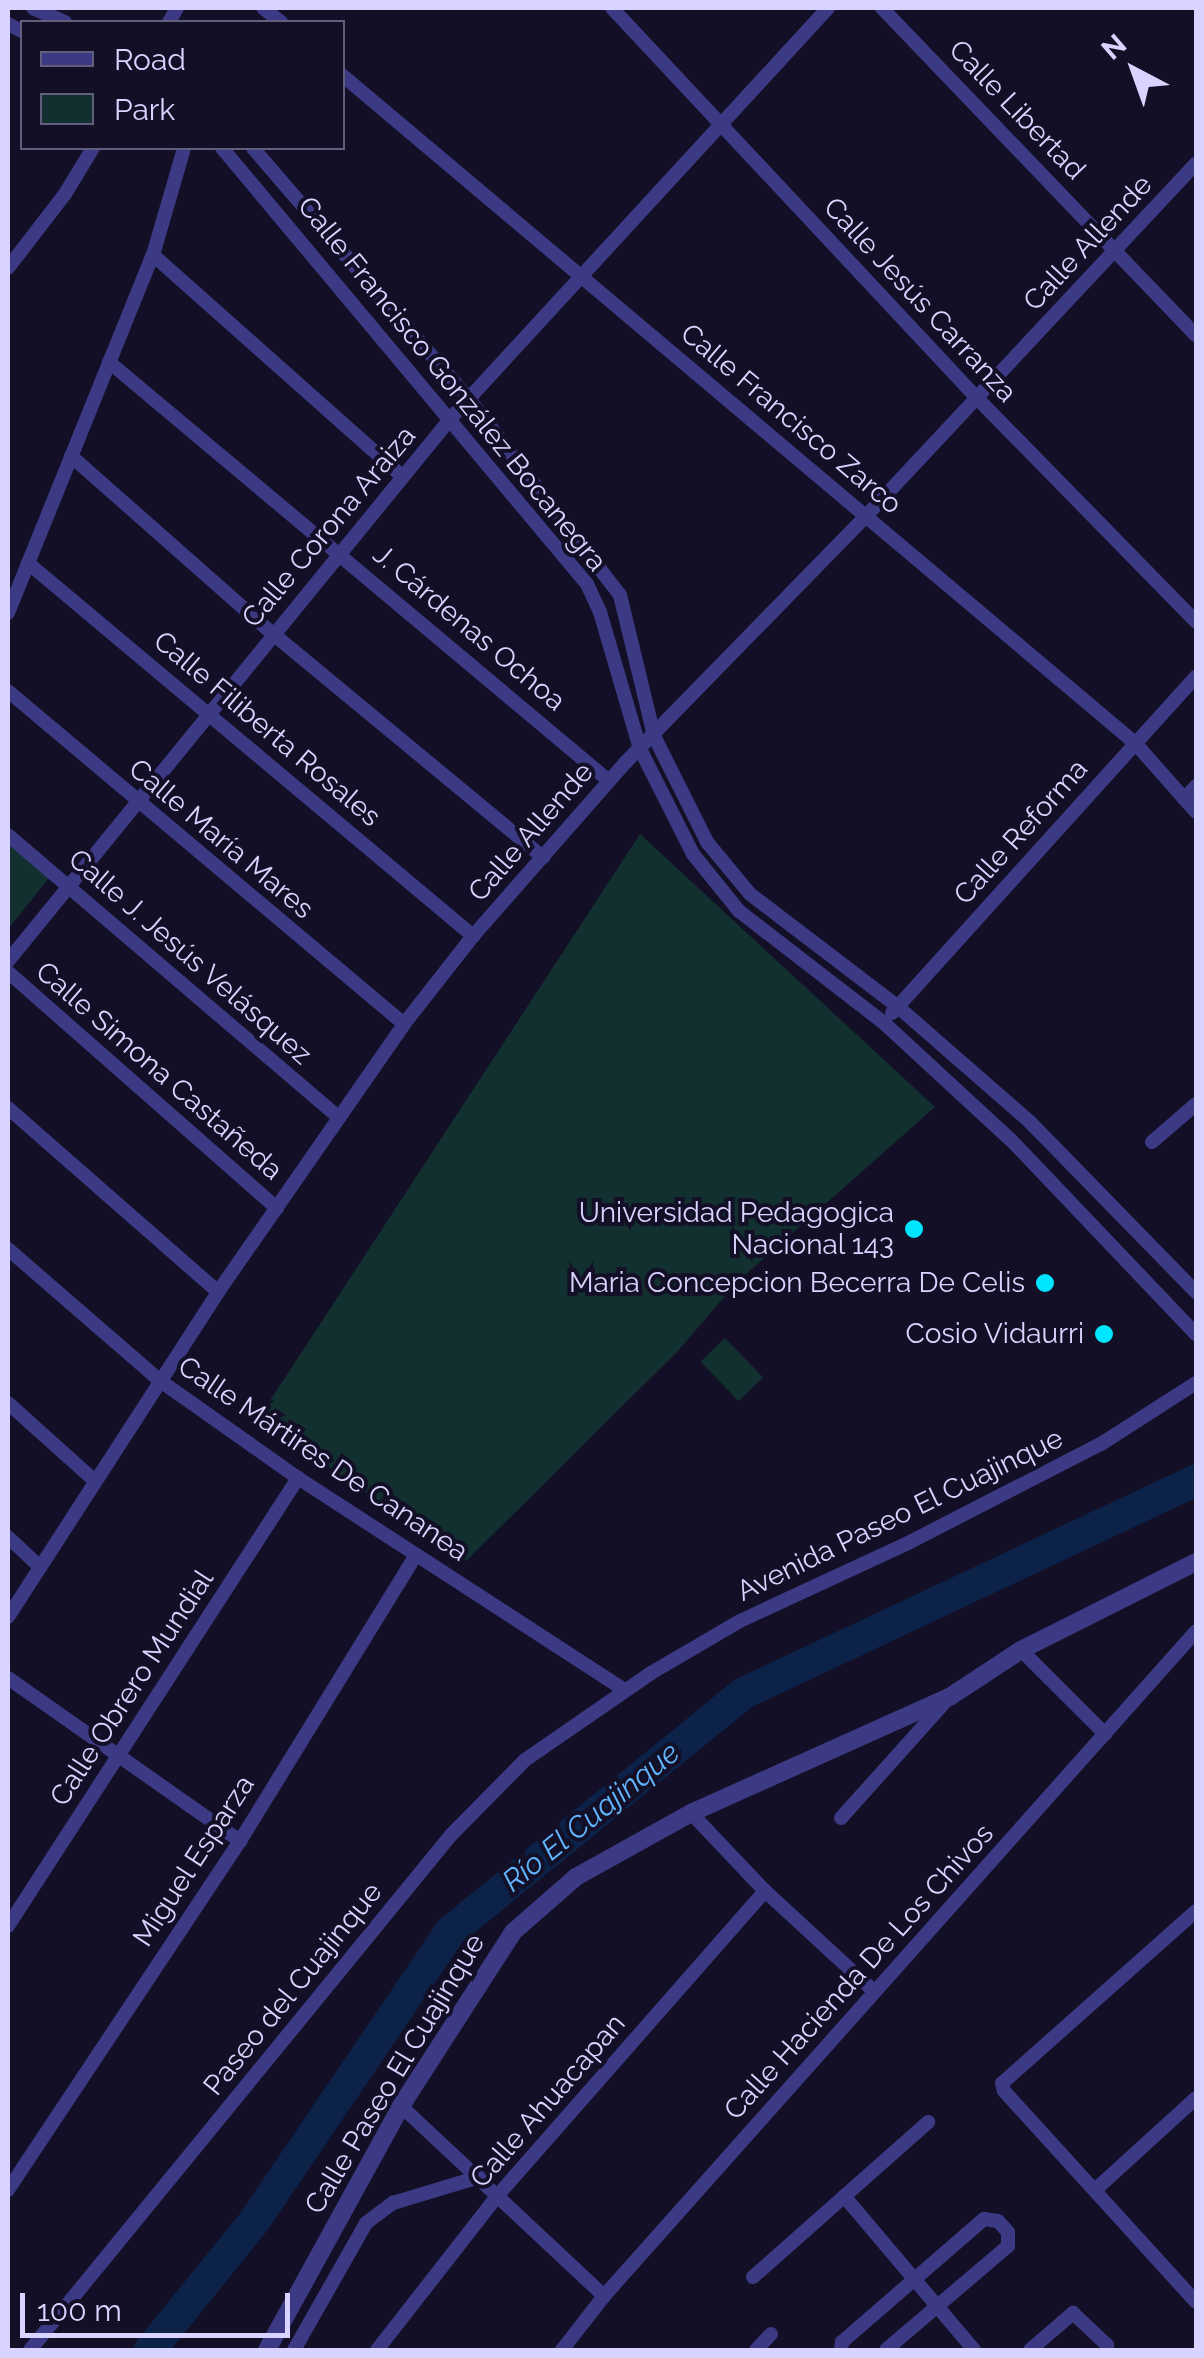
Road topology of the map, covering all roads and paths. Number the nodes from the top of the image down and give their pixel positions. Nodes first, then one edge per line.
1 (33, 8) edge
2 (612, 8) edge
3 (828, 8) edge
4 (882, 8) edge
5 (60, 20) edge
6 (345, 78) edge
7 (720, 124) junction
8 (92, 150) edge
9 (183, 150) edge
10 (224, 150) edge
11 (254, 150) edge
12 (1196, 164) edge
13 (1117, 250) junction
14 (153, 255) junction
15 (8, 268) edge
16 (580, 276) junction
17 (1196, 336) edge
18 (109, 362) junction
19 (976, 396) junction
20 (469, 398) junction
21 (451, 418) junction
22 (71, 456) junction
23 (404, 477) junction
24 (867, 516) junction
25 (341, 552) junction
26 (28, 563) junction
27 (8, 613) edge
28 (1196, 622) edge
29 (272, 633) junction
30 (1196, 676) edge
31 (8, 691) edge
32 (210, 712) junction
33 (654, 736) junction
34 (1136, 743) junction
35 (640, 750) junction
36 (609, 781) junction
37 (1196, 786) edge
38 (1184, 798) junction
39 (137, 803) junction
40 (1196, 812) edge
41 (8, 835) edge
42 (544, 856) junction
43 (70, 888) junction
44 (473, 936) junction
45 (8, 961) edge
46 (8, 972) edge
47 (897, 1006) junction
48 (884, 1023) junction
49 (404, 1024) junction
50 (1196, 1104) edge
51 (8, 1108) edge
52 (339, 1118) junction
53 (1029, 1120) junction
54 (1012, 1141) junction
55 (1152, 1142) dead end
56 (277, 1208) junction
57 (8, 1250) edge
58 (218, 1292) junction
59 (1196, 1292) edge
60 (1196, 1334) edge
61 (159, 1380) junction
62 (1196, 1383) edge
63 (8, 1402) edge
64 (298, 1478) junction
65 (95, 1481) junction
66 (8, 1537) edge
67 (416, 1555) junction
68 (1196, 1562) edge
69 (40, 1567) junction
70 (8, 1618) edge
71 (1196, 1631) edge
72 (1022, 1650) junction
73 (8, 1678) edge
74 (626, 1690) junction
75 (951, 1696) junction
76 (1104, 1734) junction
77 (119, 1752) junction
78 (692, 1813) junction
79 (841, 1818) dead end
80 (240, 1841) junction
81 (765, 1891) junction
82 (1196, 1911) edge
83 (8, 1926) edge
84 (875, 1992) junction
85 (1196, 2098) edge
86 (401, 2106) junction
87 (928, 2122) dead end
88 (479, 2178) junction
89 (8, 2190) edge
90 (1095, 2190) junction
91 (498, 2195) junction
92 (844, 2196) junction
93 (753, 2277) dead end
94 (914, 2279) junction
95 (604, 2296) junction
96 (1196, 2302) edge
97 (938, 2307) junction
98 (770, 2334) dead end
99 (30, 2350) edge
100 (267, 2350) edge
101 (294, 2350) edge
102 (377, 2350) edge
103 (562, 2350) edge
104 (756, 2350) edge
105 (841, 2350) edge
106 (886, 2350) edge
107 (974, 2350) edge
108 (1030, 2350) edge
109 (1107, 2350) edge

1 - 5 street
2 - 7 street, Calle Jesús Carranza
3 - 7 street, Calle Corona Araiza
4 - 13 street, Calle Libertad
6 - 16 street, Calle Francisco Zarco
7 - 16 street, Calle Corona Araiza
7 - 19 street, Calle Jesús Carranza
8 - 15 street
9 - 14 street
10 - 21 street, Calle Francisco González Bocanegra
11 - 20 street, Calle Francisco González Bocanegra
12 - 13 street, Calle Allende
13 - 17 street, Calle Libertad
13 - 19 street, Calle Allende
14 - 18 street
14 - 23 street
16 - 20 street, Calle Corona Araiza
16 - 24 street, Calle Francisco Zarco
18 - 22 street
18 - 25 street, J. Cárdenas Ochoa
19 - 24 street, Calle Allende
19 - 28 street, Calle Jesús Carranza
20 - 21 street, Calle Corona Araiza
20 - 33 street, Calle Francisco González Bocanegra
21 - 23 street, Calle Corona Araiza
21 - 35 street, Calle Francisco González Bocanegra
22 - 26 street
22 - 29 street
23 - 25 street, Calle Corona Araiza
24 - 33 street, Calle Allende
24 - 34 street, Calle Francisco Zarco
25 - 29 street, Calle Corona Araiza
25 - 36 street, J. Cárdenas Ochoa
26 - 27 street
26 - 32 street, Calle Filiberta Rosales
29 - 32 street, Calle Corona Araiza
29 - 42 street
30 - 34 street, Calle Reforma
31 - 39 street, Calle María Mares
32 - 39 street, Calle Corona Araiza
32 - 44 street, Calle Filiberta Rosales
33 - 35 street, Calle Allende
33 - 47 street, Calle Francisco González Bocanegra
34 - 38 street, Calle Francisco Zarco
34 - 47 street, Calle Reforma
35 - 36 street, Calle Allende
35 - 48 street, Calle Francisco González Bocanegra
36 - 42 street, Calle Allende
37 - 38 street
38 - 40 street, Calle Francisco Zarco
39 - 43 street, Calle Corona Araiza
39 - 49 street, Calle María Mares
41 - 43 street, Calle J. Jesús Velásquez
42 - 44 street, Calle Allende
43 - 45 street, Calle Corona Araiza
43 - 52 street, Calle J. Jesús Velásquez
44 - 49 street, Calle Allende
46 - 56 street, Calle Simona Castañeda
47 - 48 street, Calle Reforma
47 - 53 street, Calle Francisco González Bocanegra
48 - 54 street, Calle Francisco González Bocanegra
49 - 52 street, Calle Allende
50 - 55 street
51 - 58 street
52 - 56 street, Calle Allende
53 - 54 street
53 - 59 street, Calle Francisco González Bocanegra
54 - 60 street, Calle Francisco González Bocanegra
56 - 58 street, Calle Allende
57 - 61 street, Calle Mártires De Cananea
58 - 61 street, Calle Allende
61 - 64 street, Calle Mártires De Cananea
61 - 65 street, Calle Allende
62 - 74 street, Avenida Paseo El Cuajinque
63 - 65 street
64 - 67 street, Calle Mártires De Cananea
64 - 77 street, Calle Obrero Mundial
65 - 69 street, Calle Allende
66 - 69 street
67 - 74 street, Calle Mártires De Cananea
67 - 80 street, Miguel Esparza
68 - 72 street, Calle Paseo El Cuajinque
69 - 70 street, Calle Allende
71 - 76 street, Calle Hacienda De Los Chivos
72 - 75 street, Calle Paseo El Cuajinque
72 - 76 street
73 - 77 street
74 - 99 street, Paseo del Cuajinque
75 - 78 street, Calle Paseo El Cuajinque
75 - 79 street
76 - 84 street, Calle Hacienda De Los Chivos
77 - 80 street
77 - 83 street, Calle Obrero Mundial
78 - 81 street
78 - 86 street, Calle Paseo El Cuajinque
80 - 89 street, Miguel Esparza
81 - 84 street
81 - 91 street, Calle Ahuacapan
82 - 90 street
84 - 95 street, Calle Hacienda De Los Chivos
85 - 90 street
86 - 88 street
86 - 100 street, Calle Paseo El Cuajinque
87 - 92 street
88 - 91 street
88 - 101 street
90 - 96 street
91 - 95 street
91 - 102 street, Calle Ahuacapan
92 - 93 street
92 - 94 street
94 - 97 street
94 - 97 street
94 - 105 street
95 - 103 street, Calle Hacienda De Los Chivos
97 - 106 street
97 - 107 street
98 - 104 street
108 - 109 street

